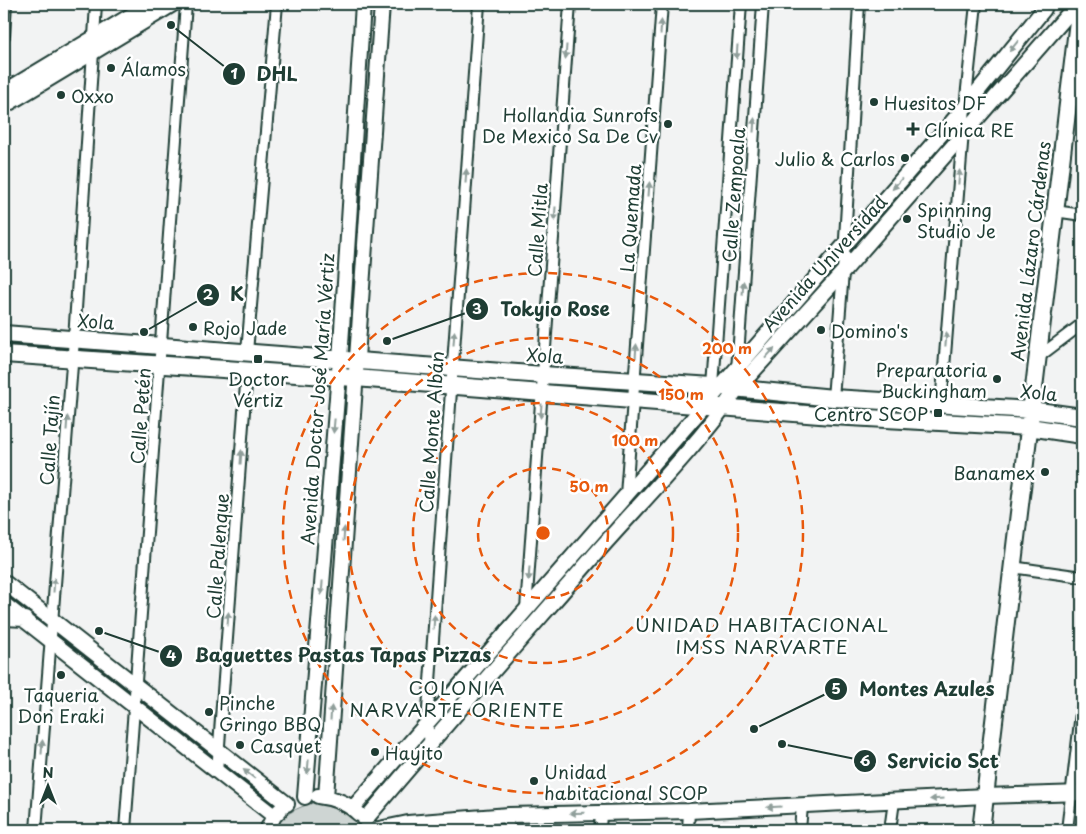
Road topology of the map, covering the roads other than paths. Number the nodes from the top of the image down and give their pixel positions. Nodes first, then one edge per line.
1 (6, 4) edge
2 (96, 4) edge
3 (150, 4) edge
4 (173, 4) edge
5 (186, 4) edge
6 (276, 4) edge
7 (363, 4) edge
8 (382, 4) edge
9 (479, 4) edge
10 (570, 4) edge
11 (662, 4) edge
12 (741, 4) edge
13 (762, 4) edge
14 (859, 4) edge
15 (976, 4) edge
16 (1078, 4) edge
17 (1045, 6) edge
18 (4, 36) edge
19 (94, 37) junction
20 (94, 52) junction
21 (4, 92) edge
22 (4, 106) edge
23 (964, 107) junction
24 (962, 136) junction
25 (1055, 210) junction
26 (1082, 215) edge
27 (845, 243) junction
28 (843, 272) junction
29 (1082, 324) edge
30 (4, 334) edge
31 (74, 339) junction
32 (161, 346) junction
33 (247, 352) junction
34 (4, 354) edge
35 (1037, 358) junction
36 (72, 359) junction
37 (348, 360) junction
38 (160, 365) junction
39 (452, 368) junction
40 (737, 368) junction
41 (247, 371) junction
42 (544, 375) junction
43 (346, 378) junction
44 (634, 382) junction
45 (450, 387) junction
46 (716, 387) junction
47 (737, 389) junction
48 (542, 394) junction
49 (833, 398) junction
50 (633, 400) junction
51 (704, 405) junction
52 (941, 405) junction
53 (724, 406) junction
54 (1032, 410) junction
55 (1082, 417) edge
56 (1029, 427) junction
57 (1082, 435) edge
58 (660, 456) junction
59 (673, 467) junction
60 (626, 495) junction
61 (1012, 567) junction
62 (1082, 577) edge
63 (4, 582) edge
64 (4, 604) edge
65 (526, 609) junction
66 (4, 618) edge
67 (25, 619) junction
68 (51, 620) junction
69 (50, 638) junction
70 (487, 654) junction
71 (498, 666) junction
72 (135, 684) junction
73 (133, 705) junction
74 (1082, 705) edge
75 (427, 723) junction
76 (430, 743) junction
77 (218, 750) junction
78 (218, 772) junction
79 (1077, 793) edge
80 (985, 796) junction
81 (305, 797) junction
82 (326, 797) junction
83 (894, 801) junction
84 (287, 804) junction
85 (802, 806) junction
86 (353, 808) junction
87 (689, 811) junction
88 (601, 813) junction
89 (274, 816) junction
90 (509, 816) junction
91 (370, 827) edge
92 (36, 830) edge
93 (125, 830) edge
94 (267, 830) edge
95 (508, 830) edge
96 (600, 830) edge
97 (688, 830) edge
98 (800, 830) edge
99 (890, 830) edge
100 (981, 830) edge
101 (1067, 830) edge

1 - 18 street
2 - 19 street
3 - 19 main road
4 - 20 main road
5 - 32 street, Calle Petén
6 - 33 street
7 - 37 main road, Avenida Doctor José María Vértiz
8 - 37 main road, Avenida Doctor José María Vértiz
39 -> 9 street, Calle Monte Albán
10 -> 42 street, Calle Mitla
44 -> 11 street, La Quemada
12 -> 46 street, Calle Zempoala
40 -> 13 street, Calle Zempoala
14 - 27 street
15 - 23 street
16 - 24 main road, Avenida Universidad
16 - 25 main road, Avenida Lázaro Cárdenas
17 -> 23 main road, Avenida Universidad
19 - 21 main road
20 - 22 main road
20 - 31 street, Calle Tajín
23 - 24 street
23 -> 27 main road, Avenida Universidad
24 - 28 main road, Avenida Universidad
52 -> 24 street
25 - 26 street
25 - 35 main road, Avenida Lázaro Cárdenas
27 - 28 street
27 - 40 main road, Avenida Universidad
47 -> 28 main road, Avenida Universidad
28 - 49 street
29 - 35 street
30 - 31 main road, Xola
31 - 32 main road, Xola
31 - 36 street, Calle Tajín
32 - 33 main road, Xola
32 - 38 street, Calle Petén
33 - 37 main road, Xola
34 - 36 main road, Xola
35 - 54 main road, Avenida Lázaro Cárdenas
36 - 38 main road, Xola
68 -> 36 street, Calle Tajín
37 - 39 main road, Xola
37 - 43 main road, Avenida Doctor José María Vértiz
38 - 41 main road, Xola
38 - 72 street, Calle Petén
39 - 42 main road, Xola
39 - 45 street, Calle Monte Albán
40 - 46 main road, Avenida Universidad
40 - 47 street, Calle Zempoala
41 - 43 main road, Xola
77 -> 41 street, Calle Palenque
42 - 44 main road, Xola
42 - 48 street, Calle Mitla
43 - 45 main road, Xola
43 -> 81 main road, Avenida Doctor José María Vértiz
82 -> 43 main road, Avenida Doctor José María Vértiz
44 - 46 main road, Xola
44 - 50 street, La Quemada
45 - 48 main road, Xola
75 -> 45 street, Calle Monte Albán
46 - 47 main road, Xola
46 - 51 main road, Avenida Universidad
47 - 49 main road, Xola
47 - 53 main road, Avenida Universidad
48 - 50 main road, Xola
48 -> 65 street, Calle Mitla
49 - 52 main road, Xola
50 - 51 main road, Xola
50 - 60 street, La Quemada
51 - 53 main road, Xola
51 - 58 main road, Avenida Universidad
52 - 54 main road, Xola
53 - 56 main road, Xola
53 - 59 main road, Avenida Universidad
54 - 55 main road, Xola
54 - 56 main road, Avenida Lázaro Cárdenas
56 - 57 main road, Xola
56 - 61 main road, Avenida Lázaro Cárdenas
58 - 59 main road
58 - 60 main road, Avenida Universidad
59 - 71 main road, Avenida Universidad
60 - 65 main road, Avenida Universidad
61 - 62 street
61 - 80 main road, Avenida Lázaro Cárdenas
63 - 68 main road
64 - 67 main road
65 - 70 main road, Avenida Universidad
66 - 67 main road
67 - 69 main road
68 - 69 street, Calle Tajín
68 - 72 main road
69 - 73 main road
92 -> 69 street, Calle Tajín
70 - 71 main road
70 - 75 main road, Avenida Universidad
71 - 76 main road, Avenida Universidad
72 - 73 street, Calle Petén
72 - 77 main road
73 - 78 main road
73 - 93 street, Calle Petén
74 - 79 street
75 - 76 street, Calle Monte Albán
75 - 86 main road, Avenida Universidad
76 - 91 main road, Avenida Universidad
77 - 78 street, Calle Palenque
84 -> 77 main road
78 - 89 main road
79 - 80 main road
79 - 101 street
80 -> 83 main road
80 - 100 main road, Avenida Lázaro Cárdenas
81 - 82 main road
81 - 84 main road
82 - 86 main road
83 - 85 main road
83 - 99 street
84 - 89 main road
85 -> 87 main road
85 - 98 street
86 - 91 main road
87 - 88 main road
87 - 97 street
88 -> 90 main road
88 - 96 street
89 - 94 main road
90 - 91 main road
90 - 95 street

